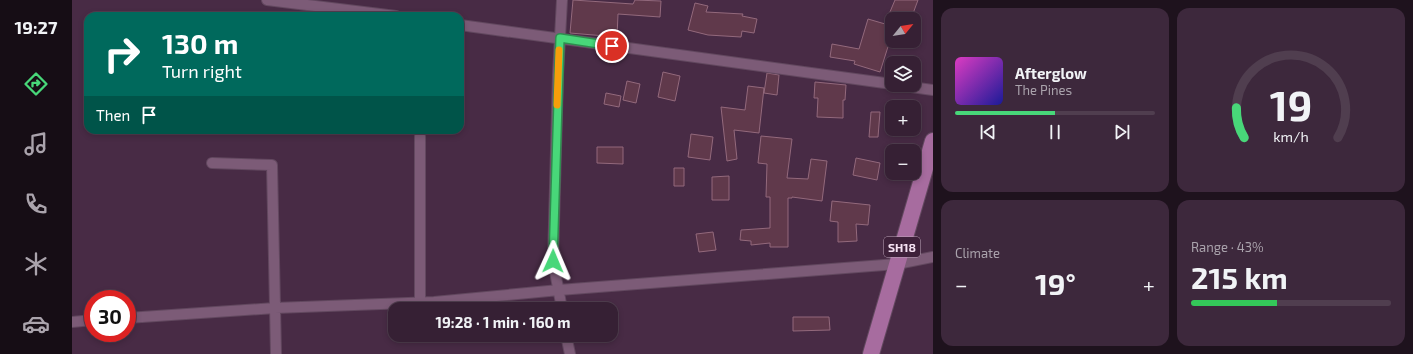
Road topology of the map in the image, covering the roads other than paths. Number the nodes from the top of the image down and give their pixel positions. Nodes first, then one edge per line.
1 (267, 0) edge
2 (562, 0) edge
3 (362, 12) edge
4 (464, 26) edge
5 (560, 38) junction
6 (885, 83) edge
7 (921, 88) edge
8 (933, 90) edge
9 (420, 136) dead end
10 (933, 141) edge
11 (212, 164) dead end
12 (933, 257) edge
13 (897, 264) junction
14 (558, 290) junction
15 (420, 302) joint
16 (561, 302) edge
17 (388, 303) edge
18 (274, 308) junction
19 (136, 317) edge
20 (84, 321) edge
21 (72, 322) edge
22 (567, 342) edge
23 (276, 354) edge
24 (570, 354) edge
25 (872, 354) edge

1 - 3 street
2 - 5 street
4 - 5 street
5 - 6 street
5 - 14 street
7 - 8 street
9 - 15 street
10 - 13 main road, SH18
11 - 18 street
12 - 13 street
13 - 14 street
13 - 25 main road, SH18
14 - 15 street
14 - 16 street
17 - 18 street
18 - 19 street
18 - 23 street
20 - 21 street
22 - 24 street

